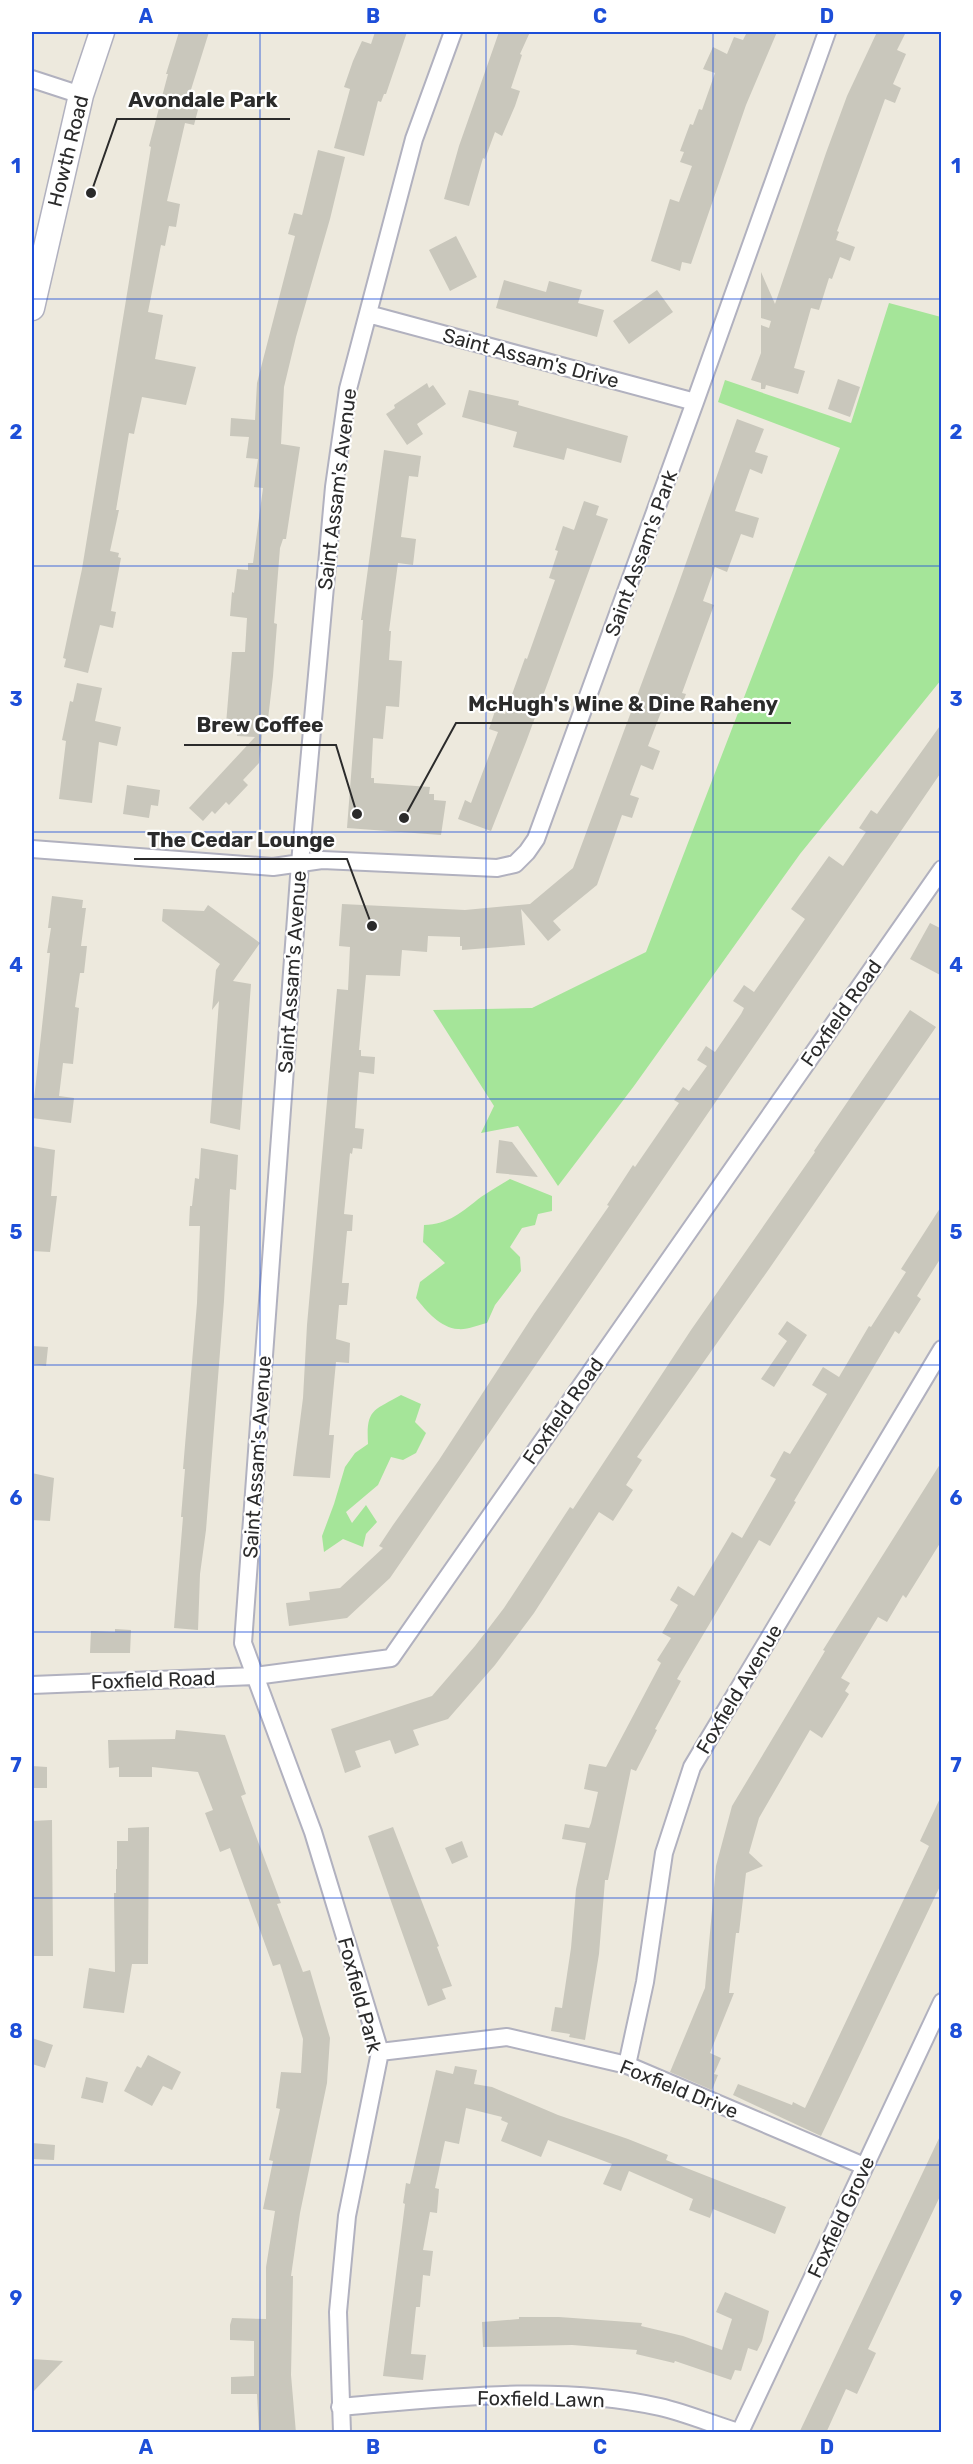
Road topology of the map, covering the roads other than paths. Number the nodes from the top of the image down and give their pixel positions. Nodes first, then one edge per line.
1 (102, 32) edge
2 (453, 32) edge
3 (827, 32) edge
4 (32, 79) edge
5 (81, 95) junction
6 (32, 308) edge
7 (368, 314) junction
8 (695, 402) junction
9 (32, 849) edge
10 (300, 863) junction
11 (942, 869) edge
12 (942, 1349) edge
13 (255, 1676) junction
14 (32, 1685) edge
15 (942, 2002) edge
16 (380, 2052) junction
17 (627, 2065) junction
18 (864, 2166) junction
19 (340, 2407) junction
20 (342, 2433) edge
21 (739, 2433) edge

1 - 5 main road, Howth Road
2 - 7 street, Saint Assam's Avenue
3 - 8 street, Saint Assam's Park
4 - 5 street
5 - 6 main road, Howth Road
7 - 8 street, Saint Assam's Drive
7 - 10 street, Saint Assam's Avenue
8 - 10 street, Saint Assam's Park
9 - 10 street, Saint Assam's Park
10 - 13 street, Saint Assam's Avenue
11 - 13 street, Foxfield Road
12 - 17 street, Foxfield Avenue
13 - 14 street, Foxfield Road
13 - 16 street, Foxfield Park
15 - 18 street, Foxfield Grove
16 - 17 street, Foxfield Drive
16 - 19 street, Foxfield Park
17 - 18 street, Foxfield Drive
18 - 21 street, Foxfield Grove
19 - 20 street, Foxfield Park
19 - 21 street, Foxfield Lawn

